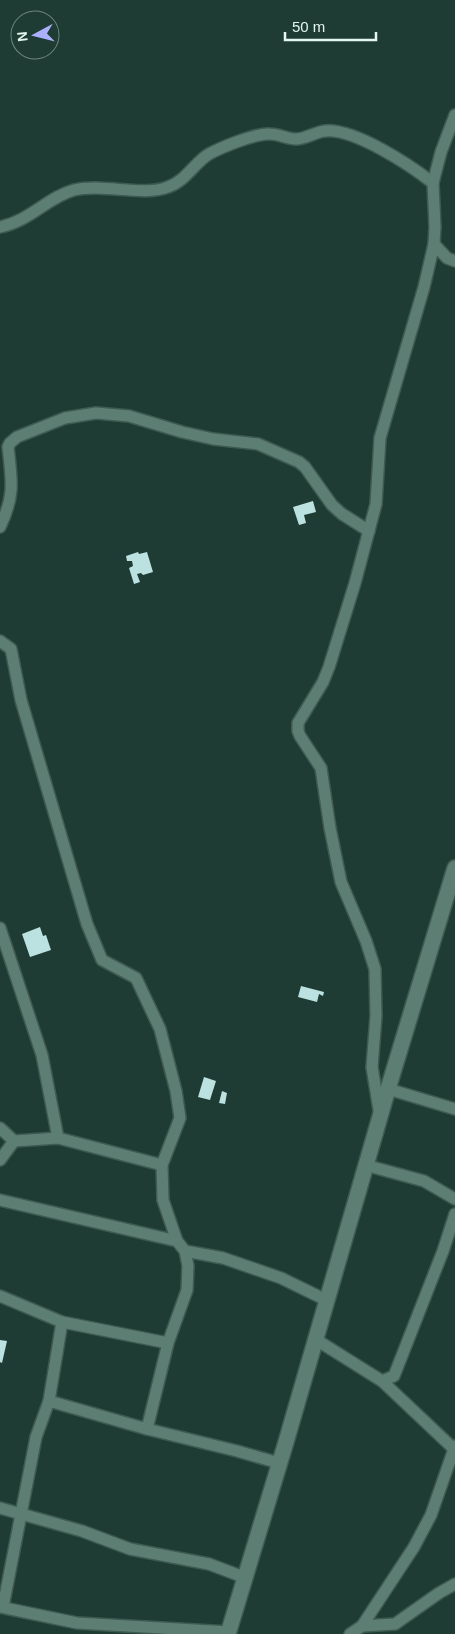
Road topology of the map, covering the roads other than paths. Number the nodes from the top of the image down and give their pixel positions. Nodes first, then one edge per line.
1 (455, 115) edge
2 (433, 183) junction
3 (0, 227) edge
4 (434, 244) junction
5 (455, 261) edge
6 (0, 527) edge
7 (369, 531) junction
8 (0, 642) edge
9 (455, 868) edge
10 (0, 928) edge
11 (388, 1089) junction
12 (455, 1110) edge
13 (380, 1116) junction
14 (0, 1128) edge
15 (58, 1138) junction
16 (14, 1141) junction
17 (0, 1160) edge
18 (365, 1165) junction
19 (162, 1166) junction
20 (455, 1198) edge
21 (0, 1200) edge
22 (455, 1214) edge
23 (177, 1242) junction
24 (185, 1251) junction
25 (0, 1296) edge
26 (326, 1300) junction
27 (62, 1322) junction
28 (315, 1339) junction
29 (168, 1343) junction
30 (382, 1381) junction
31 (49, 1401) junction
32 (147, 1429) junction
33 (455, 1448) edge
34 (279, 1463) junction
35 (0, 1508) edge
36 (22, 1514) junction
37 (246, 1578) junction
38 (455, 1584) edge
39 (2, 1607) edge
40 (362, 1626) junction
41 (229, 1633) edge
42 (350, 1634) edge

1 - 2 street
2 - 3 street
2 - 4 street
4 - 5 street
4 - 7 street
6 - 7 street
7 - 13 street
8 - 19 street
9 - 11 street
10 - 15 street
11 - 12 street
11 - 13 street
13 - 18 street
14 - 16 street
15 - 16 street
15 - 19 street
16 - 17 street
18 - 20 street
18 - 26 street
19 - 23 street
21 - 23 street
22 - 30 street
23 - 24 street
24 - 26 street
24 - 29 street
25 - 27 street
26 - 28 street
27 - 29 street
27 - 31 street
28 - 30 street
28 - 34 street
29 - 32 street
30 - 33 street
31 - 32 street
31 - 36 street
32 - 34 street
33 - 40 street
34 - 37 street
35 - 36 street
36 - 37 street
36 - 39 street
37 - 41 street
38 - 40 street
39 - 41 street
40 - 42 street

